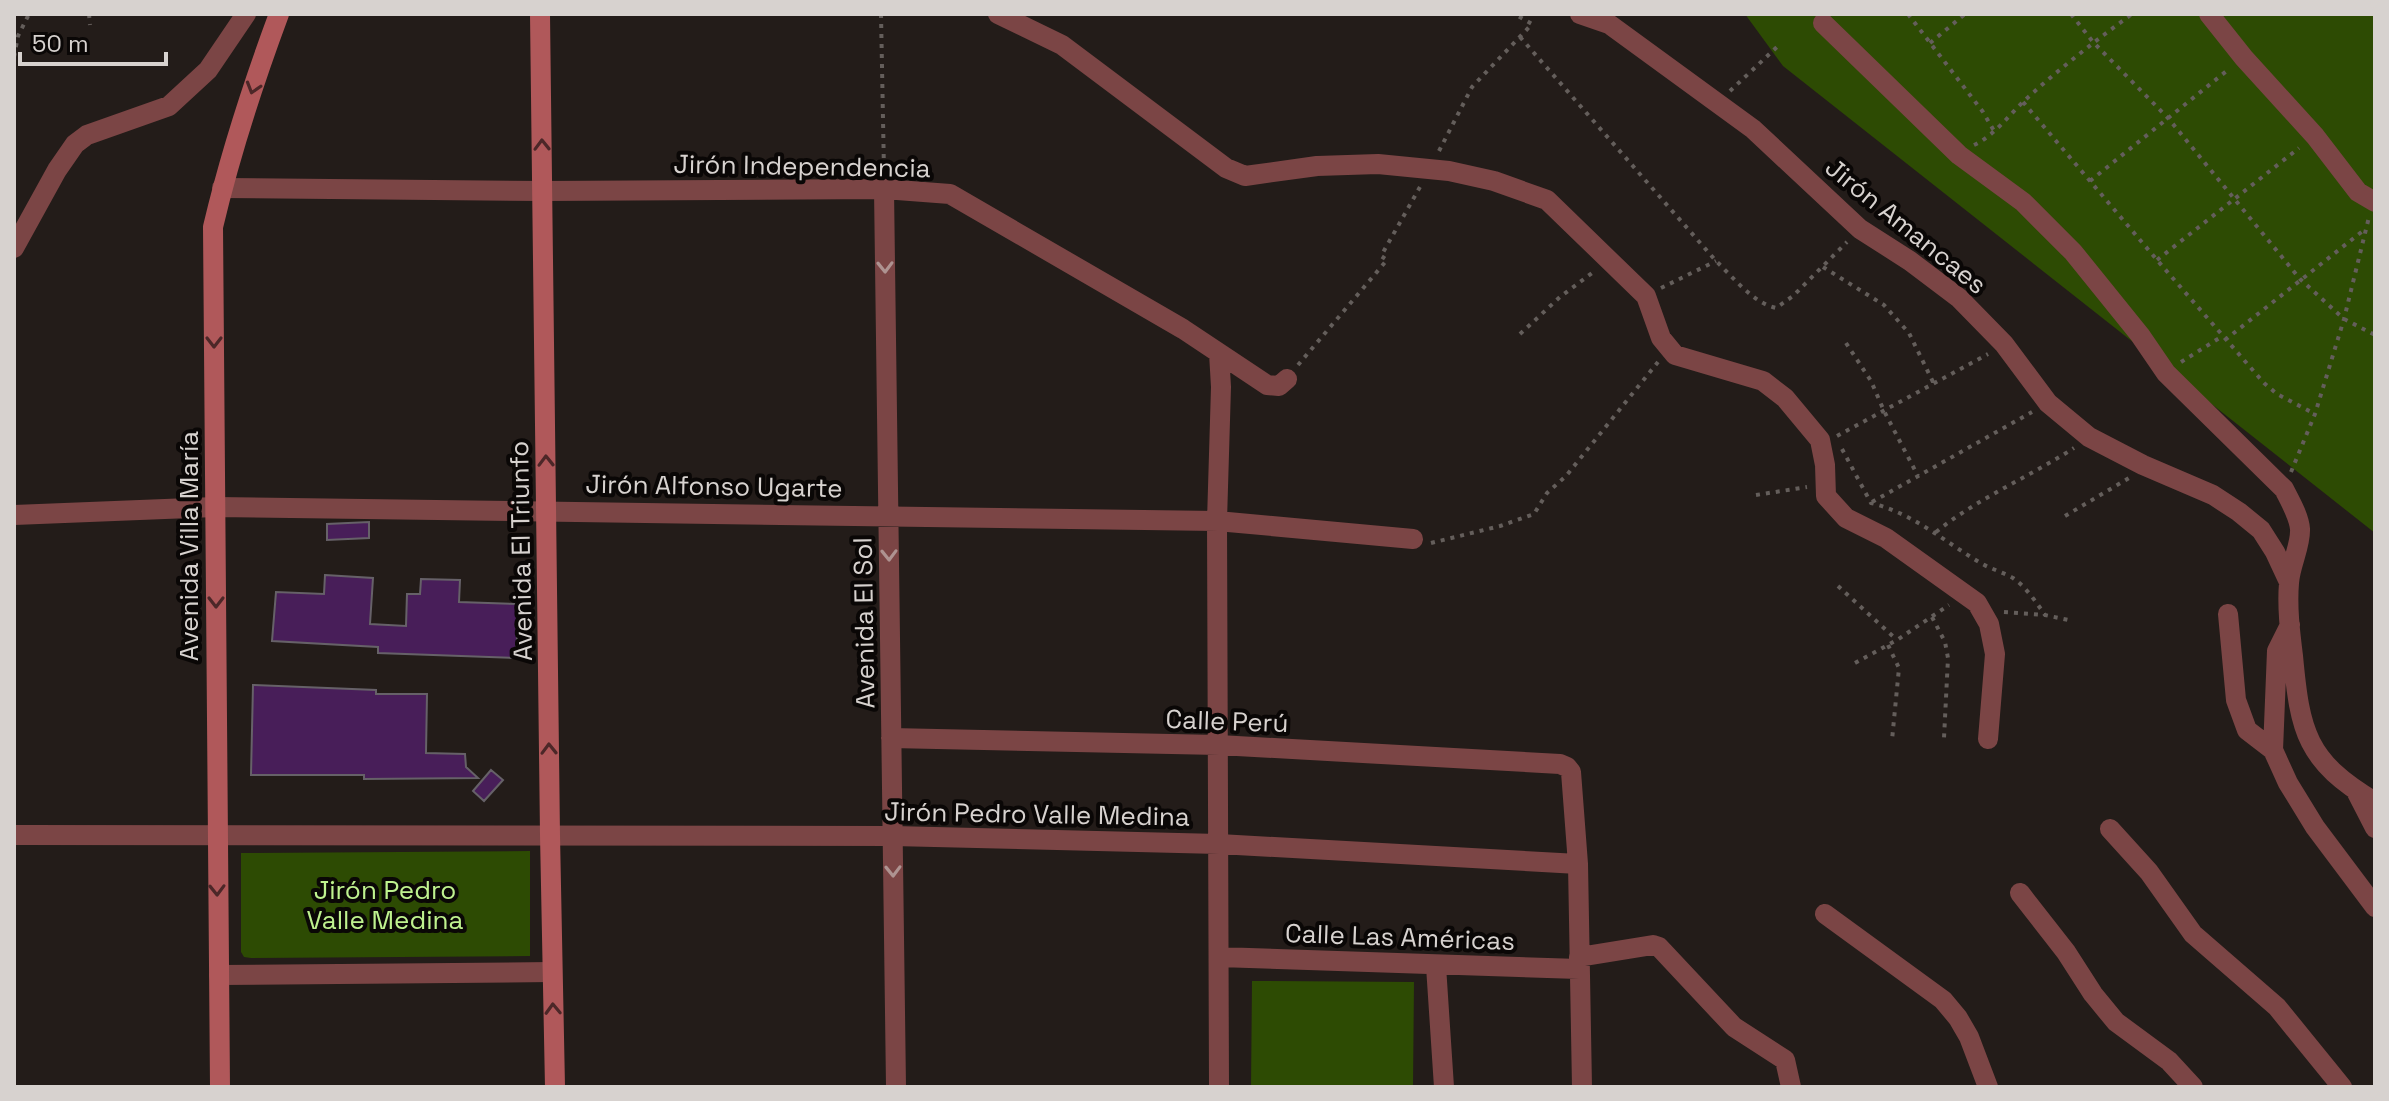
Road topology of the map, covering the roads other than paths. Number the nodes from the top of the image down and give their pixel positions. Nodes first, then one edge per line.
1 (246, 14) edge
2 (279, 14) edge
3 (540, 14) edge
4 (998, 14) edge
5 (1580, 14) edge
6 (2209, 14) edge
7 (1823, 23) dead end
8 (222, 188) junction
9 (884, 189) junction
10 (543, 191) junction
11 (2374, 201) edge
12 (14, 248) edge
13 (1219, 353) junction
14 (1287, 379) road end
15 (215, 507) junction
16 (546, 510) junction
17 (14, 515) edge
18 (888, 515) junction
19 (1217, 521) junction
20 (1413, 539) road end
21 (2289, 582) junction
22 (2228, 614) dead end
23 (2290, 625) junction
24 (891, 738) junction
25 (1988, 739) dead end
26 (1219, 745) junction
27 (2273, 750) junction
28 (2356, 791) junction
29 (2375, 802) edge
30 (2375, 828) edge
31 (2110, 829) dead end
32 (14, 835) edge
33 (217, 835) junction
34 (550, 835) junction
35 (893, 836) junction
36 (1219, 844) junction
37 (1578, 864) junction
38 (2020, 893) dead end
39 (2375, 907) edge
40 (1825, 914) dead end
41 (1219, 957) junction
42 (1579, 963) junction
43 (1436, 966) junction
44 (552, 972) junction
45 (219, 975) junction
46 (220, 1087) edge
47 (555, 1087) edge
48 (896, 1087) edge
49 (1219, 1087) edge
50 (1444, 1087) edge
51 (1582, 1087) edge
52 (1791, 1087) edge
53 (1988, 1087) edge
54 (2193, 1087) edge
55 (2342, 1087) edge

1 - 12 street
2 -> 8 main road, Avenida Villa María
10 -> 3 main road, Avenida El Triunfo
4 - 25 street
5 - 21 street, Jirón Amancaes
6 - 11 street
7 - 21 street
8 - 10 street, Jirón Independencia
8 -> 15 main road, Avenida Villa María
9 - 10 street, Jirón Independencia
9 - 13 street, Jirón Independencia
9 -> 18 street, Avenida El Sol
16 -> 10 main road, Avenida El Triunfo
13 - 14 street, Jirón Independencia
13 - 19 street
15 - 16 street, Jirón Alfonso Ugarte
15 - 17 street, Jirón Alfonso Ugarte
15 -> 33 main road, Avenida Villa María
16 - 18 street, Jirón Alfonso Ugarte
34 -> 16 main road, Avenida El Triunfo
18 - 19 street, Jirón Alfonso Ugarte
18 -> 24 street, Avenida El Sol
19 - 20 street, Jirón Alfonso Ugarte
19 - 26 street
21 - 23 street
22 - 27 street
23 - 27 street
23 - 28 street
24 - 26 street, Calle Perú
24 - 35 street, Avenida El Sol
26 - 36 street
26 - 37 street, Calle Perú
27 - 39 street
28 - 29 street
28 - 30 street
31 - 55 street
32 - 33 street, Jirón Pedro Valle Medina
33 - 34 street, Jirón Pedro Valle Medina
33 -> 45 main road, Avenida Villa María
34 - 35 street, Jirón Pedro Valle Medina
34 - 44 main road, Avenida El Triunfo
35 - 36 street, Jirón Pedro Valle Medina
35 -> 48 street, Avenida El Sol
36 - 37 street, Jirón Pedro Valle Medina
36 - 41 street
37 - 42 street
38 - 54 street
40 - 53 street
41 - 43 street, Calle Las Américas
41 - 49 street
42 - 43 street, Calle Las Américas
42 - 51 street
42 - 52 street, Calle Las Américas
43 - 50 street
44 - 45 street
47 -> 44 main road, Avenida El Triunfo
45 - 46 main road, Avenida Villa María

